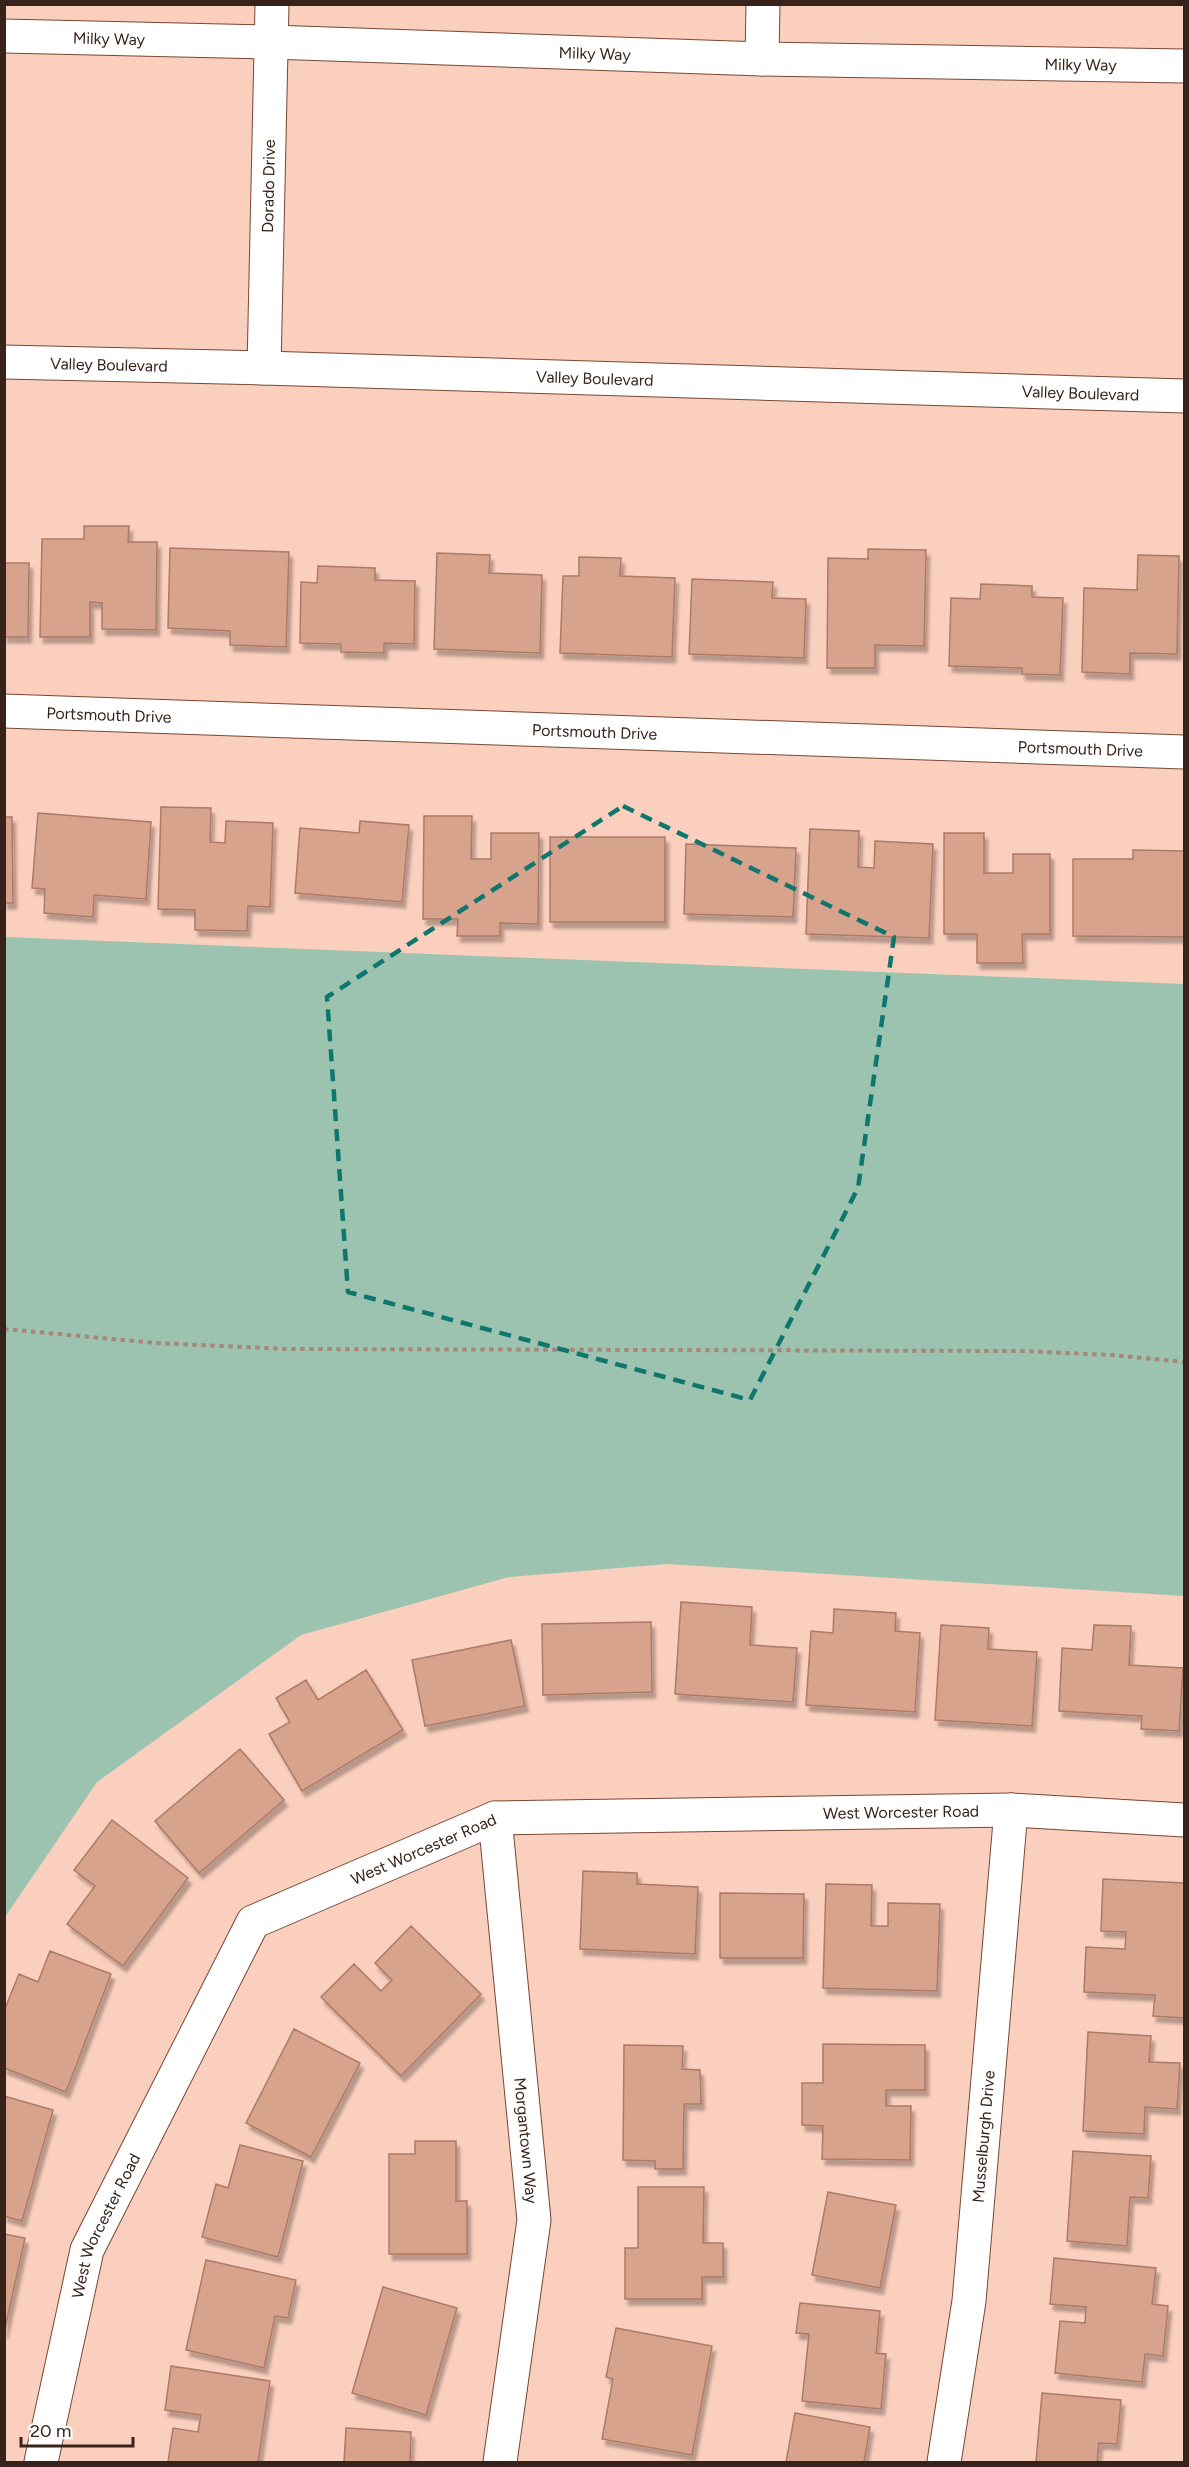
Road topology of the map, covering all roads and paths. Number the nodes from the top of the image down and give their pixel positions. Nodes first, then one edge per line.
1 (272, 4) edge
2 (763, 4) edge
3 (4, 36) edge
4 (271, 42) junction
5 (762, 59) junction
6 (1185, 66) edge
7 (4, 363) edge
8 (264, 368) junction
9 (1185, 396) edge
10 (4, 711) edge
11 (1185, 752) edge
12 (4, 1329) edge
13 (1185, 1362) edge
14 (1011, 1809) junction
15 (495, 1818) junction
16 (1185, 1820) edge
17 (41, 2463) edge
18 (500, 2463) edge
19 (944, 2463) edge

1 - 4 street, Dorado Drive
2 - 5 street
3 - 4 street, Milky Way
4 - 5 street, Milky Way
4 - 8 street, Dorado Drive
5 - 6 street, Milky Way
7 - 8 street, Valley Boulevard
8 - 9 street, Valley Boulevard
10 - 11 street, Portsmouth Drive
12 - 13 path
14 - 15 street, West Worcester Road
14 - 16 street, West Worcester Road
14 - 19 street, Musselburgh Drive
15 - 17 street, West Worcester Road
15 - 18 street, Morgantown Way

